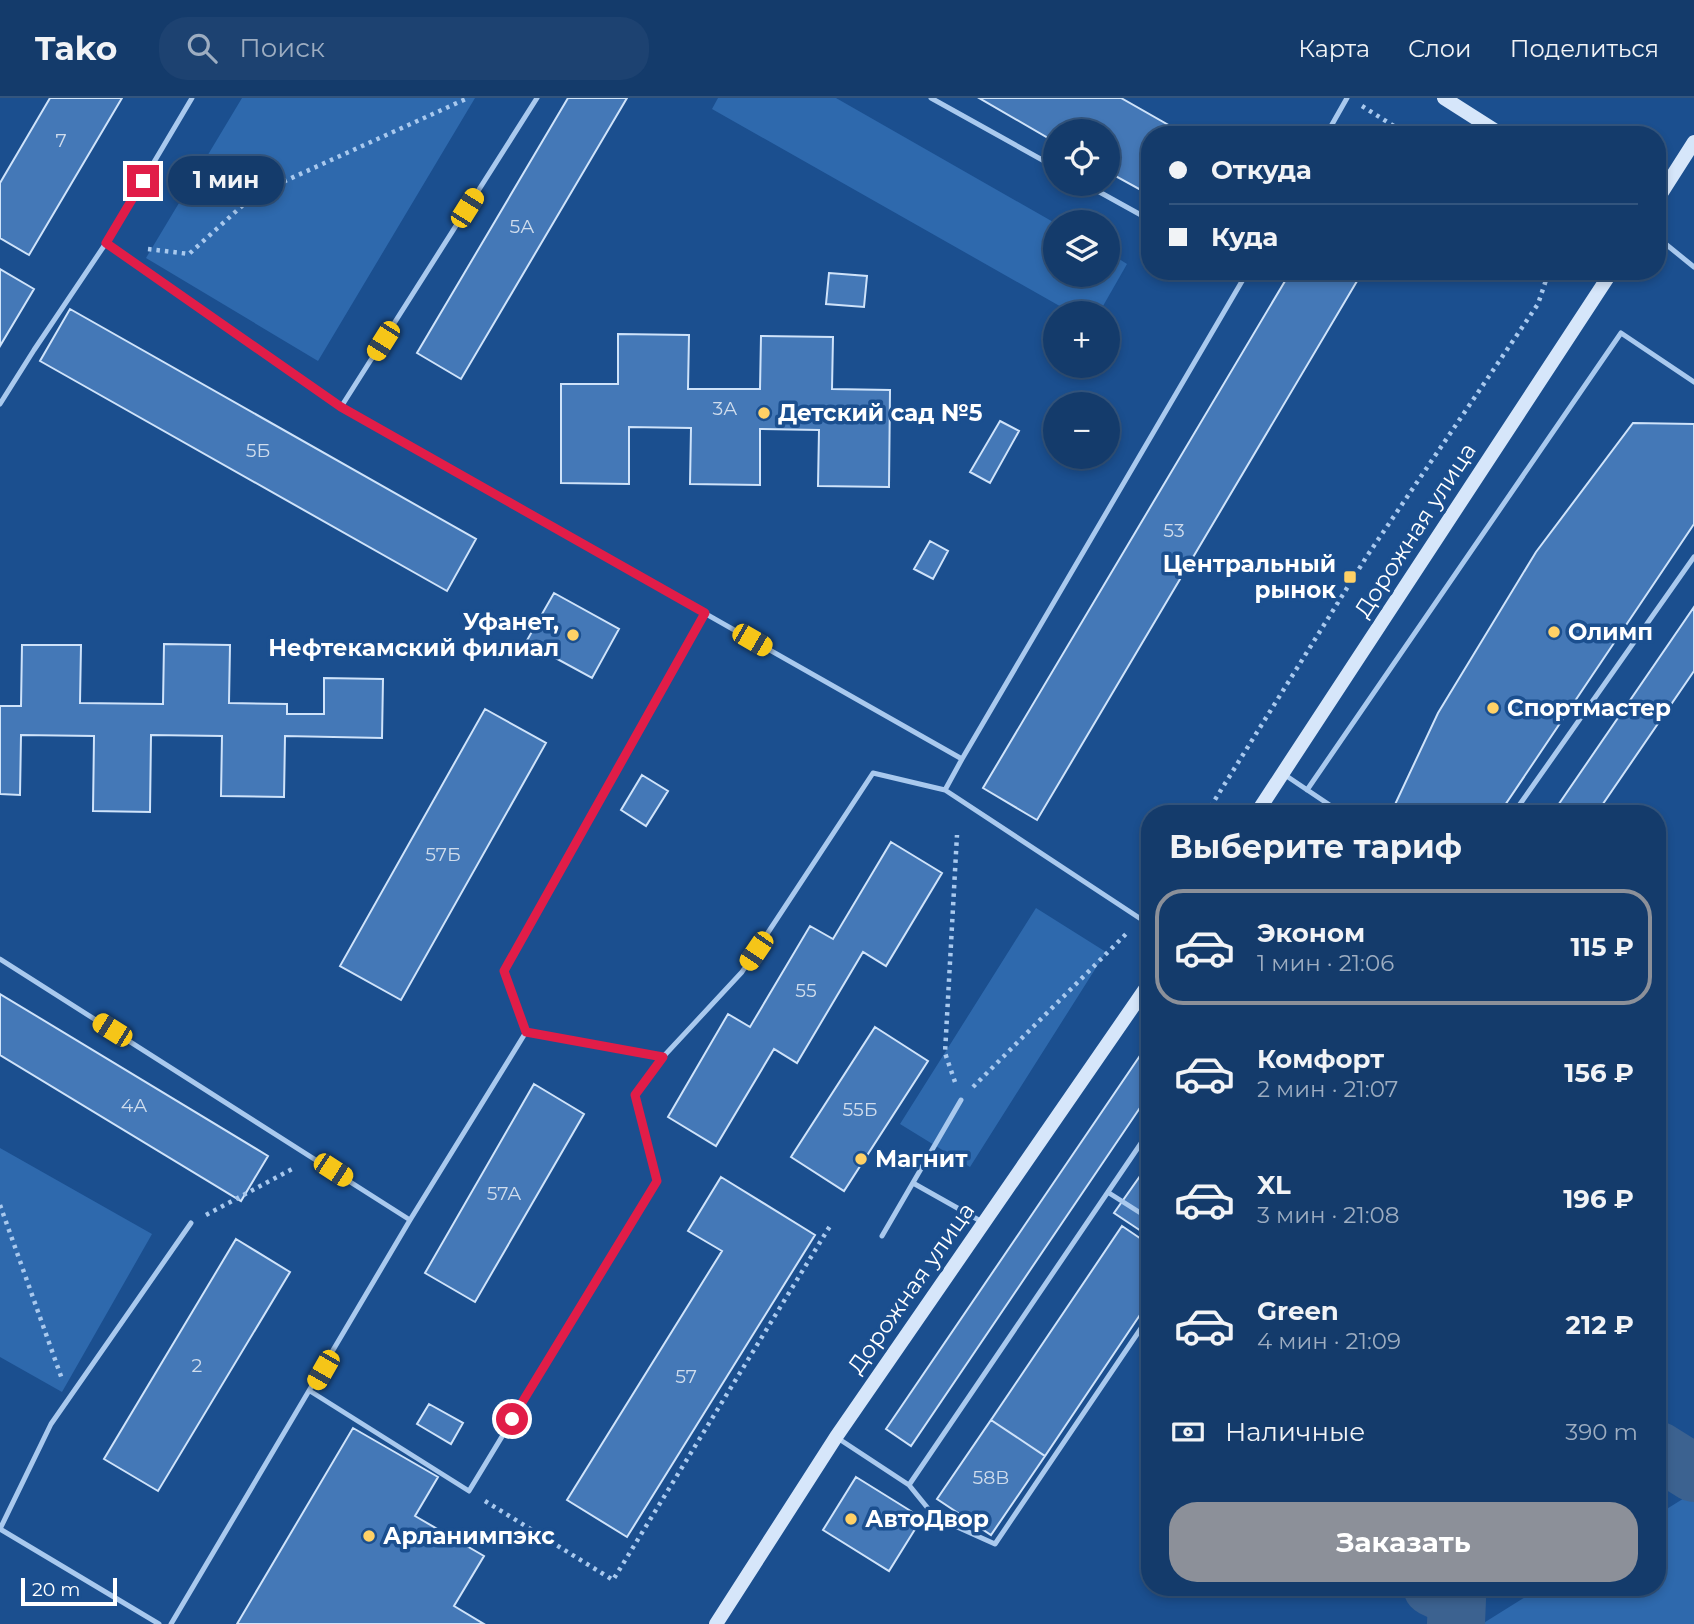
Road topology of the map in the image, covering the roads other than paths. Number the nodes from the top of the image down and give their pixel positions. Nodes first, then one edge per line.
1 (192, 98) edge
2 (537, 98) edge
3 (932, 98) edge
4 (1346, 98) edge
5 (1444, 98) edge
6 (1331, 126) edge
7 (1488, 126) edge
8 (1694, 142) edge
9 (1043, 160) edge
10 (1666, 186) edge
11 (1107, 196) edge
12 (1141, 215) edge
13 (106, 243) junction
14 (1666, 244) edge
15 (1694, 267) edge
16 (1240, 280) edge
17 (1606, 280) edge
18 (1694, 382) edge
19 (0, 404) edge
20 (341, 407) junction
21 (1694, 557) edge
22 (705, 613) junction
23 (962, 759) junction
24 (1282, 773) junction
25 (945, 790) junction
26 (1307, 790) junction
27 (1262, 805) edge
28 (1330, 805) edge
29 (1519, 805) edge
30 (1141, 920) edge
31 (0, 959) edge
32 (1141, 995) edge
33 (526, 1032) junction
34 (663, 1057) junction
35 (961, 1100) road end
36 (1141, 1144) edge
37 (913, 1183) junction
38 (1109, 1193) junction
39 (1141, 1213) edge
40 (410, 1220) junction
41 (191, 1223) road end
42 (984, 1223) junction
43 (882, 1236) dead end
44 (1141, 1328) edge
45 (310, 1391) junction
46 (836, 1437) junction
47 (909, 1485) junction
48 (0, 1529) edge
49 (159, 1624) edge
50 (171, 1624) edge
51 (716, 1624) edge

1 - 13 lane
2 - 20 lane
3 - 9 lane
4 - 6 lane
5 - 7 main road
8 - 10 main road
11 - 12 lane
13 - 19 lane
13 - 20 lane
14 - 15 lane
16 - 23 lane
17 - 24 main road, Дорожная улица
18 - 26 lane
20 - 22 lane
21 - 29 lane
22 - 23 lane
22 - 33 lane
23 - 25 lane
24 - 26 lane
24 - 27 main road, Дорожная улица
25 - 30 lane
25 - 34 lane
26 - 28 lane
31 - 40 lane
32 - 42 main road, Дорожная улица
33 - 34 lane
33 - 40 lane
34 - 45 lane
35 - 37 lane
36 - 38 lane
37 - 42 lane
37 - 43 lane
38 - 39 lane
38 - 47 lane
40 - 45 lane
41 - 48 lane
42 - 46 main road, Дорожная улица
44 - 47 lane
45 - 50 lane
46 - 47 lane
46 - 51 main road, Дорожная улица
48 - 49 lane

